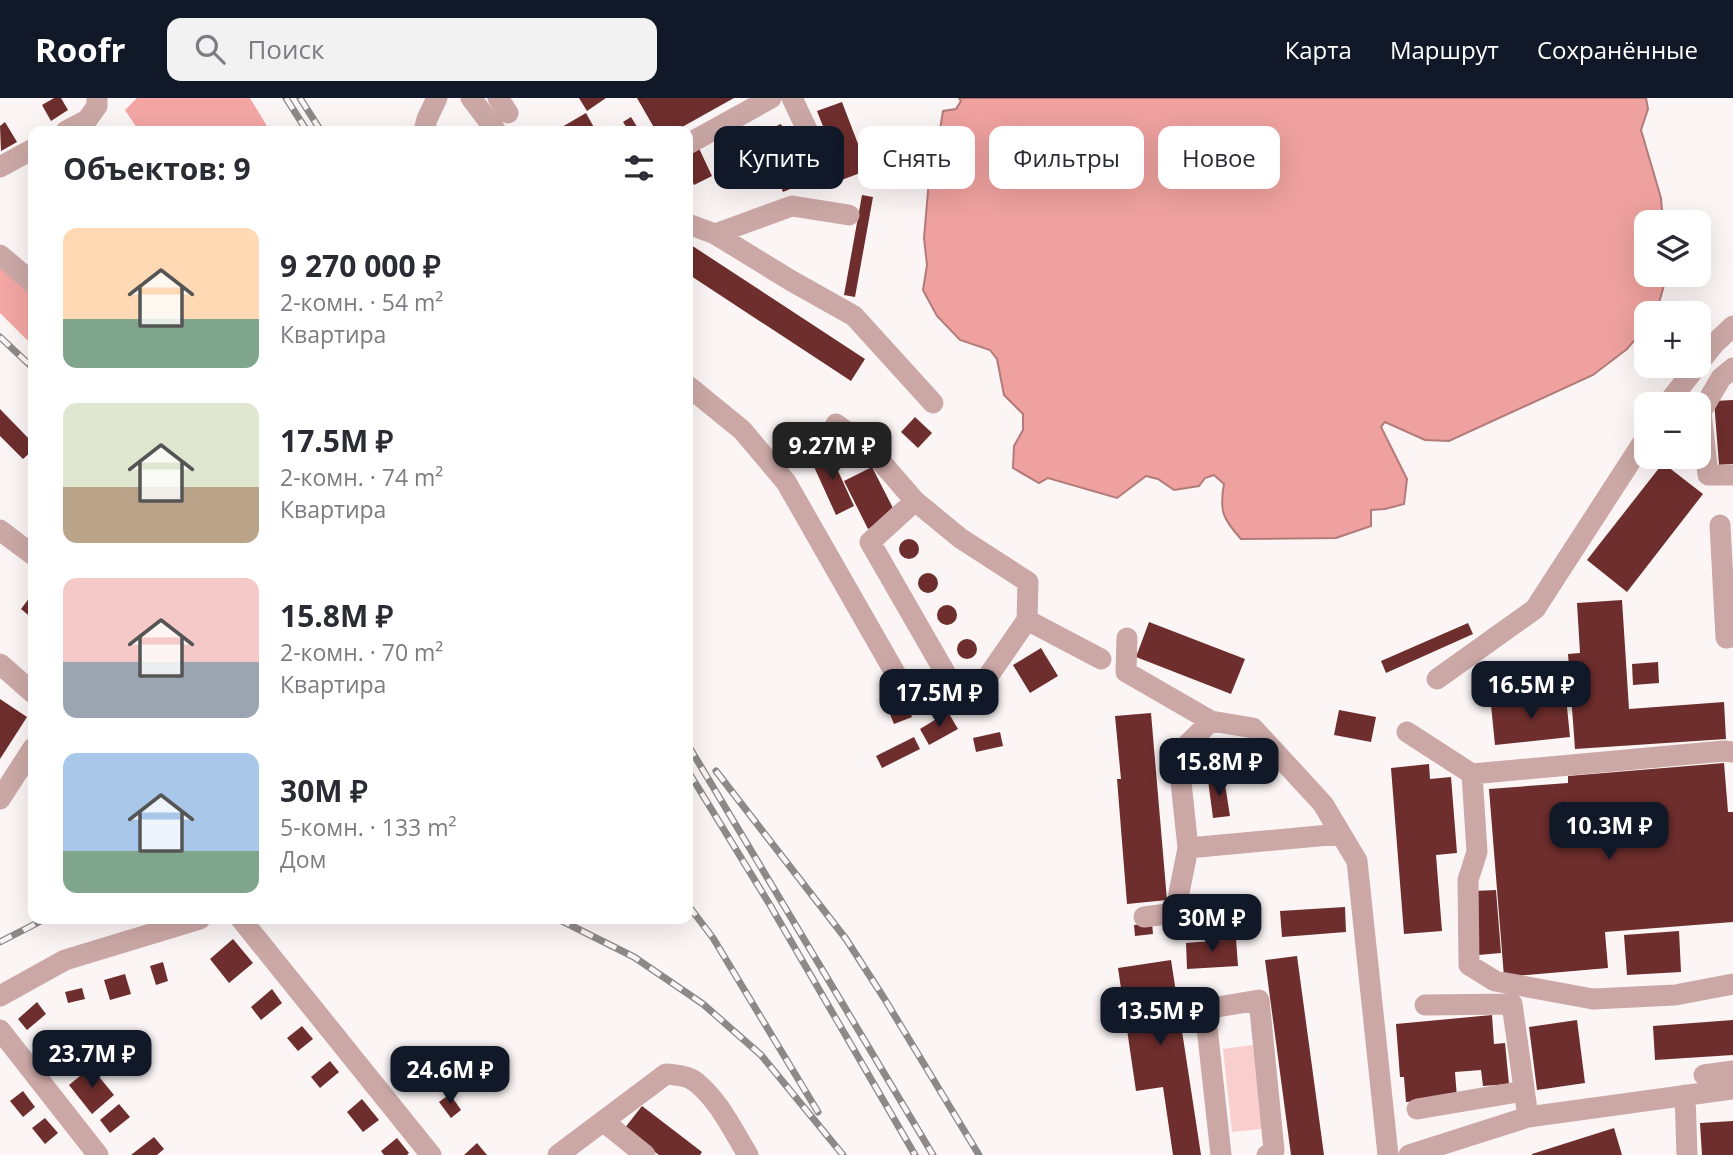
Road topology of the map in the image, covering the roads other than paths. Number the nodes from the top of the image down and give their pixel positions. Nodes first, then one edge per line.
1 (97, 98) edge
2 (437, 98) edge
3 (471, 98) edge
4 (771, 98) edge
5 (792, 98) edge
6 (501, 114) edge
7 (76, 126) edge
8 (425, 126) edge
9 (805, 126) edge
10 (693, 141) edge
11 (28, 152) edge
12 (0, 167) edge
13 (849, 215) dead end
14 (693, 226) edge
15 (715, 234) junction
16 (0, 255) edge
17 (28, 279) edge
18 (1733, 326) edge
19 (1733, 343) edge
20 (1711, 348) edge
21 (1727, 373) edge
22 (1687, 378) edge
23 (693, 390) edge
24 (1676, 392) edge
25 (933, 403) dead end
26 (836, 424) dead end
27 (1634, 456) edge
28 (1733, 475) edge
29 (915, 501) junction
30 (1720, 525) dead end
31 (0, 530) edge
32 (28, 551) edge
33 (1027, 620) junction
34 (1733, 637) edge
35 (1128, 638) dead end
36 (1101, 659) dead end
37 (1, 667) edge
38 (1437, 679) dead end
39 (28, 689) edge
40 (958, 695) junction
41 (1211, 721) junction
42 (1407, 732) dead end
43 (1733, 752) edge
44 (28, 756) edge
45 (1472, 774) junction
46 (0, 799) edge
47 (1340, 834) junction
48 (1188, 848) junction
49 (1144, 917) dead end
50 (184, 924) edge
51 (245, 924) edge
52 (1733, 984) edge
53 (0, 996) edge
54 (1425, 1005) dead end
55 (0, 1030) edge
56 (1733, 1072) edge
57 (1704, 1075) dead end
58 (1733, 1089) edge
59 (1524, 1091) junction
60 (1685, 1095) junction
61 (1417, 1109) dead end
62 (1528, 1117) junction
63 (603, 1121) junction
64 (98, 1155) edge
65 (431, 1155) edge
66 (558, 1155) edge
67 (645, 1155) edge
68 (748, 1155) edge
69 (1221, 1155) edge
70 (1267, 1155) edge
71 (1388, 1155) edge
72 (1409, 1155) edge
73 (1687, 1155) edge

1 - 7 street
2 - 8 street
3 - 6 street
4 - 10 street
5 - 9 street
11 - 12 street
13 - 15 street
14 - 15 street
15 - 25 street
16 - 17 street
18 - 20 street
19 - 21 street
21 - 28 street
22 - 24 street
23 - 40 street
26 - 29 street
27 - 38 street
29 - 33 street
29 - 40 street
30 - 34 street
31 - 32 street
33 - 36 street
33 - 40 street
35 - 41 street
37 - 39 street
41 - 47 street
41 - 48 street
42 - 45 street
43 - 45 street
44 - 46 street
45 - 52 street
47 - 48 street
47 - 71 street
48 - 49 street
50 - 53 street
51 - 65 street
54 - 59 street
55 - 64 street
56 - 57 street
58 - 60 street
59 - 61 street
59 - 62 street
60 - 62 street
60 - 73 street
62 - 72 street
63 - 66 street
63 - 67 street
63 - 68 street
69 - 70 street

